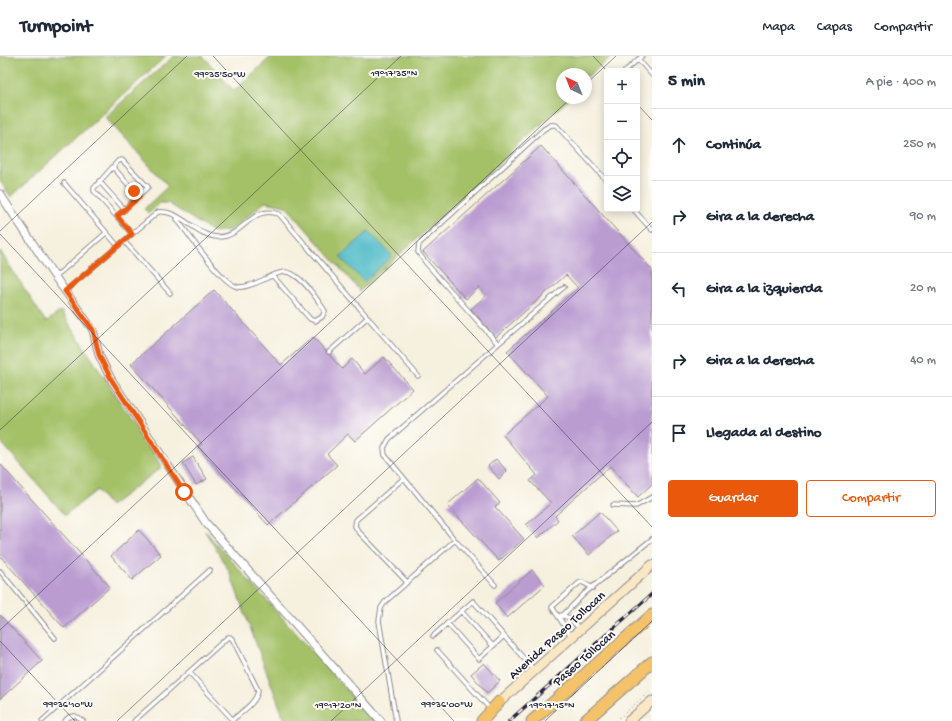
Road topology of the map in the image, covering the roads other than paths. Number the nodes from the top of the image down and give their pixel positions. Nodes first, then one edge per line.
1 (642, 56) edge
2 (638, 59) junction
3 (628, 68) edge
4 (652, 75) edge
5 (114, 167) junction
6 (604, 178) edge
7 (99, 181) junction
8 (64, 183) dead end
9 (0, 194) edge
10 (139, 197) junction
11 (125, 210) junction
12 (636, 212) edge
13 (117, 216) junction
14 (175, 216) junction
15 (652, 230) edge
16 (106, 233) junction
17 (132, 234) junction
18 (124, 240) junction
19 (118, 246) junction
20 (273, 276) junction
21 (55, 277) junction
22 (564, 287) dead end
23 (65, 291) junction
24 (170, 293) dead end
25 (368, 317) junction
26 (498, 344) junction
27 (329, 352) dead end
28 (418, 376) dead end
29 (404, 478) junction
30 (652, 497) edge
31 (613, 505) dead end
32 (652, 539) edge
33 (455, 540) junction
34 (652, 565) edge
35 (210, 570) dead end
36 (0, 571) edge
37 (407, 582) junction
38 (495, 585) dead end
39 (593, 588) junction
40 (461, 611) junction
41 (652, 615) edge
42 (560, 616) junction
43 (447, 623) junction
44 (580, 630) junction
45 (433, 636) dead end
46 (504, 636) junction
47 (572, 637) junction
48 (55, 638) dead end
49 (492, 646) junction
50 (437, 650) dead end
51 (652, 662) edge
52 (534, 671) junction
53 (189, 672) junction
54 (652, 701) edge
55 (499, 702) junction
56 (491, 710) junction
57 (232, 720) edge
58 (42, 721) edge
59 (65, 721) edge
60 (83, 721) edge
61 (134, 721) edge
62 (381, 721) edge
63 (396, 721) edge
64 (477, 721) edge
65 (482, 721) edge
66 (532, 721) edge
67 (585, 721) edge
68 (629, 721) edge

1 - 2 lane
2 - 3 lane
2 - 4 lane
5 - 7 lane
5 - 10 lane
5 - 10 lane
6 - 26 lane
7 - 11 lane
7 - 13 lane
8 - 16 lane
9 - 21 street
10 - 11 lane
11 - 13 lane
12 - 15 lane
13 - 17 lane
14 - 17 lane
14 - 20 lane
14 - 25 lane
16 - 19 lane
16 - 21 lane
17 - 18 lane
18 - 19 lane
18 - 24 lane
19 - 23 lane
20 - 20 lane
21 - 23 street
22 - 26 lane
23 - 62 street
25 - 27 lane
25 - 28 lane
26 - 29 lane
29 - 33 lane
29 - 37 lane
30 - 31 lane
32 - 39 lane
33 - 37 lane
33 - 38 lane
34 - 44 main road, Avenida Paseo Tollocan
35 - 58 lane
36 - 48 lane
37 - 63 lane
39 - 42 lane
39 - 42 lane
40 - 43 lane
40 - 46 lane
40 - 49 lane
41 - 66 highway, Paseo Tollocan
42 - 44 lane
42 - 47 lane
43 - 45 lane
43 - 49 lane
44 - 47 main road, Avenida Paseo Tollocan
46 - 49 lane
46 - 52 lane
47 - 52 main road, Avenida Paseo Tollocan
50 - 56 lane
51 - 67 highway
52 - 55 main road, Avenida Paseo Tollocan
53 - 57 lane
53 - 57 lane
53 - 61 lane
54 - 68 main road
55 - 56 main road, Avenida Paseo Tollocan
55 - 65 highway
56 - 64 main road, Avenida Paseo Tollocan
59 - 60 lane

